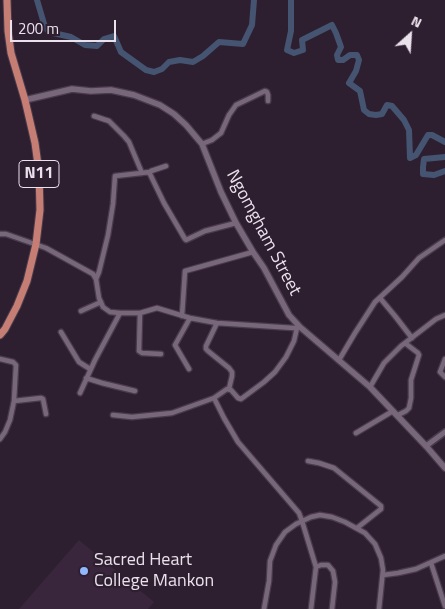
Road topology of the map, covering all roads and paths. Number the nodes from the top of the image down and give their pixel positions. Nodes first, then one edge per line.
1 (7, 0) edge
2 (25, 100) junction
3 (268, 101) dead end
4 (94, 116) dead end
5 (202, 144) junction
6 (166, 166) dead end
7 (150, 172) junction
8 (142, 173) junction
9 (236, 223) junction
10 (0, 234) edge
11 (445, 240) edge
12 (36, 244) junction
13 (253, 252) junction
14 (96, 279) junction
15 (380, 298) junction
16 (101, 302) junction
17 (81, 312) dead end
18 (120, 313) junction
19 (140, 313) junction
20 (445, 315) edge
21 (182, 316) junction
22 (190, 318) junction
23 (217, 323) junction
24 (298, 327) junction
25 (61, 332) dead end
26 (0, 336) edge
27 (412, 338) junction
28 (405, 343) junction
29 (161, 354) dead end
30 (0, 359) edge
31 (445, 359) edge
32 (339, 360) junction
33 (444, 366) edge
34 (90, 369) junction
35 (189, 369) dead end
36 (445, 377) edge
37 (86, 378) junction
38 (370, 387) junction
39 (229, 389) junction
40 (135, 391) dead end
41 (80, 392) dead end
42 (214, 398) junction
43 (14, 401) junction
44 (395, 413) junction
45 (46, 414) dead end
46 (113, 415) dead end
47 (445, 432) edge
48 (356, 434) dead end
49 (0, 439) edge
50 (426, 446) junction
51 (308, 461) dead end
52 (445, 468) edge
53 (302, 521) junction
54 (357, 528) junction
55 (445, 556) edge
56 (431, 563) junction
57 (316, 567) junction
58 (382, 575) junction
59 (445, 606) edge
60 (264, 609) edge
61 (311, 609) edge
62 (332, 609) edge
63 (379, 609) edge

1 - 2 highway, N11
2 - 5 main road, Ngomgham Street
2 - 12 highway, N11
3 - 5 street
4 - 8 street
5 - 9 main road, Ngomgham Street
6 - 7 street
7 - 8 street
7 - 9 street
8 - 14 street
9 - 13 main road, Ngomgham Street
10 - 12 street
11 - 15 street
12 - 14 street
12 - 26 highway, N11
13 - 21 street
13 - 24 main road, Ngomgham Street
14 - 16 street
15 - 27 street
15 - 32 street
16 - 17 street
16 - 18 street
18 - 19 street
18 - 34 street
19 - 21 street
19 - 29 street
20 - 27 street
21 - 22 street
22 - 23 street
22 - 35 street
23 - 24 street
23 - 39 street
24 - 32 main road, Ngomgham Street
24 - 39 street
25 - 34 street
27 - 28 street
28 - 38 street
28 - 44 street
30 - 43 street
31 - 33 street
32 - 38 main road, Ngomgham Street
33 - 36 street
34 - 37 street
37 - 40 street
37 - 41 street
38 - 44 main road, Ngomgham Street
39 - 42 street
42 - 46 street
42 - 53 street
43 - 45 street
43 - 49 street
44 - 48 street
44 - 50 main road, Ngomgham Street
47 - 50 street
50 - 52 main road, Ngomgham Street
51 - 54 street
53 - 54 street
53 - 57 street
53 - 60 street
54 - 58 street
55 - 56 street
56 - 58 street
56 - 59 street
57 - 61 street
57 - 62 street
58 - 63 street

